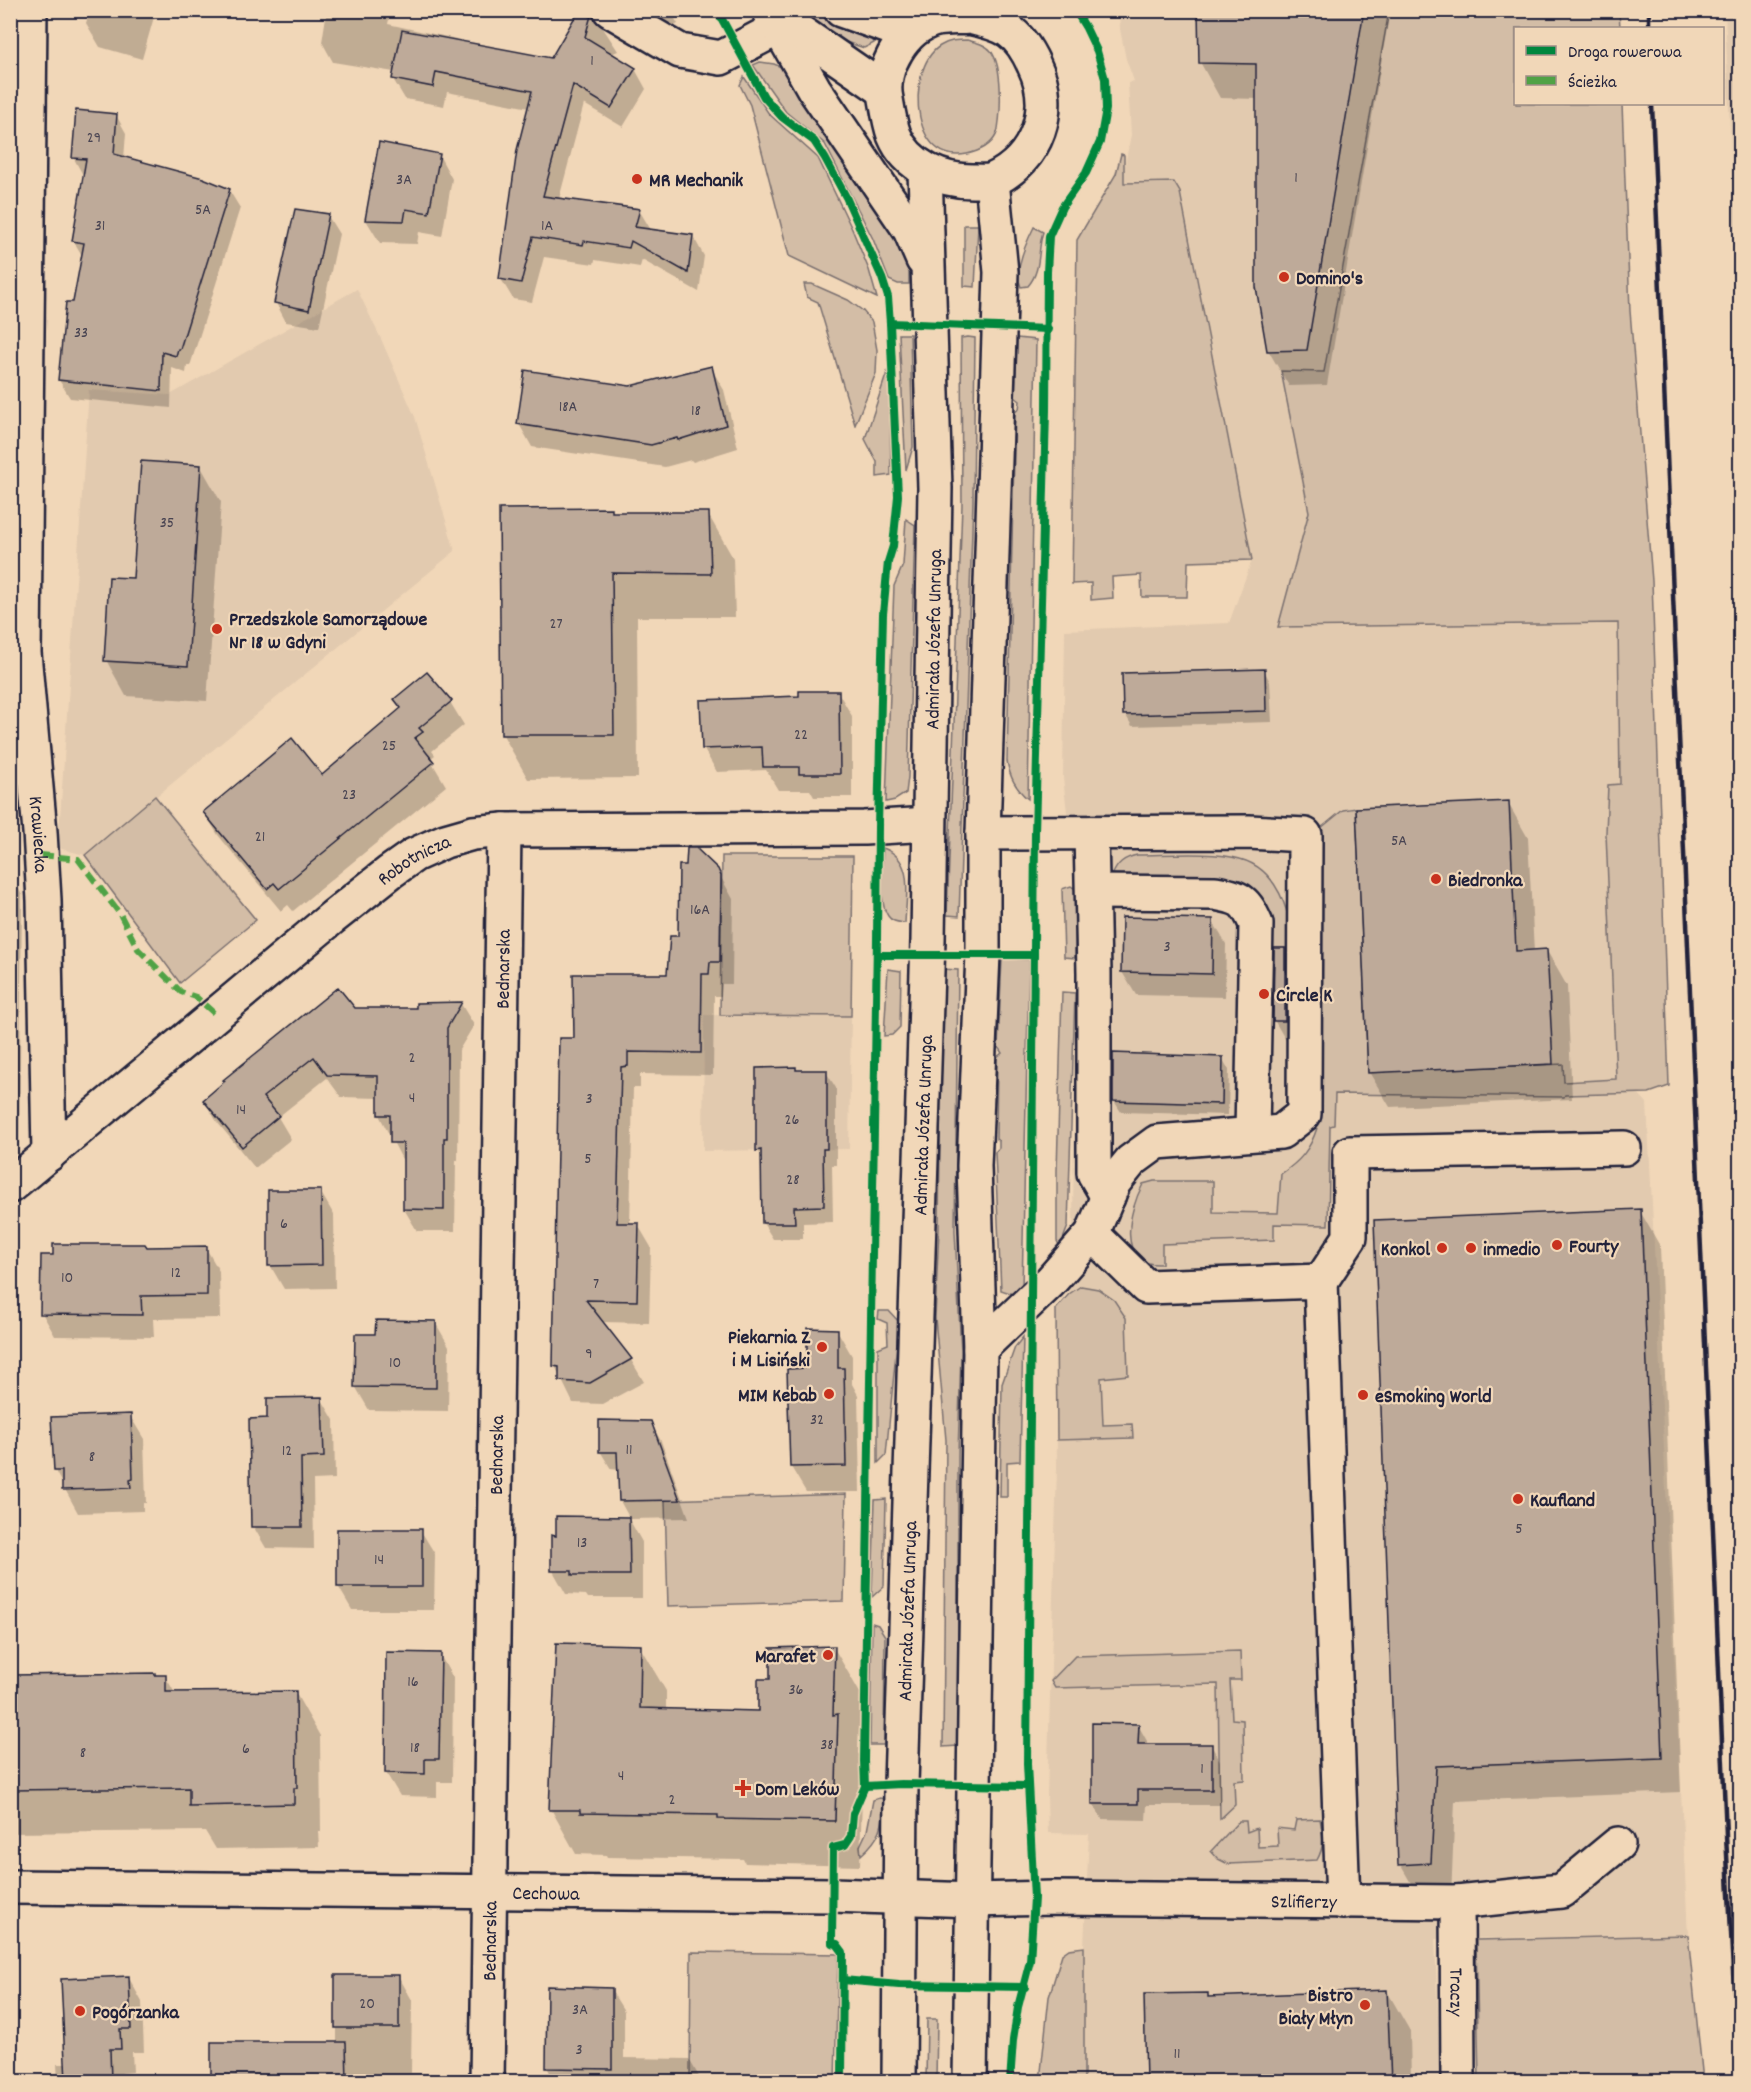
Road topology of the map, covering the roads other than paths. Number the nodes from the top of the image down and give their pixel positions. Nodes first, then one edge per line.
1 (30, 10) edge
2 (610, 10) edge
3 (841, 10) edge
4 (774, 16) edge
5 (927, 21) edge
6 (1015, 24) edge
7 (884, 90) junction
8 (925, 170) junction
9 (992, 181) junction
10 (928, 276) junction
11 (929, 824) junction
12 (504, 830) junction
13 (983, 833) junction
14 (1091, 833) junction
15 (1093, 892) junction
16 (1252, 1133) junction
17 (1624, 1148) dead end
18 (48, 1154) junction
19 (10, 1186) edge
20 (1108, 1197) junction
21 (1092, 1234) junction
22 (1321, 1281) junction
23 (980, 1349) junction
24 (1618, 1844) dead end
25 (10, 1887) edge
26 (489, 1892) junction
27 (899, 1899) junction
28 (973, 1900) junction
29 (1343, 1902) junction
30 (1457, 1902) junction
31 (487, 2082) edge
32 (899, 2082) edge
33 (970, 2082) edge
34 (1458, 2082) edge

1 - 18 street, Krawiecka
2 - 4 street
3 - 5 street
4 - 7 street
4 - 10 street
5 - 6 street
5 - 7 street
6 - 9 street
7 - 8 street
8 - 9 street
8 - 10 street, Admirała Józefa Unruga
9 - 13 street
10 - 11 street, Admirała Józefa Unruga
11 - 12 street, Robotnicza
11 - 27 street, Admirała Józefa Unruga
12 - 18 street, Robotnicza
12 - 26 street, Bednarska
13 - 14 street
13 - 23 street
14 - 15 street
14 - 16 street
15 - 16 street
15 - 20 street
16 - 20 street
17 - 22 street
18 - 19 street, Robotnicza
20 - 21 street
21 - 22 street
21 - 23 street
22 - 29 street
23 - 28 street
24 - 30 street, Szlifierzy
25 - 26 street, Cechowa
26 - 27 street, Cechowa
26 - 31 street, Bednarska
27 - 28 street, Cechowa
27 - 32 street, Admirała Józefa Unruga
28 - 29 street, Szlifierzy
28 - 33 street
29 - 30 street, Szlifierzy
30 - 34 street, Traczy

